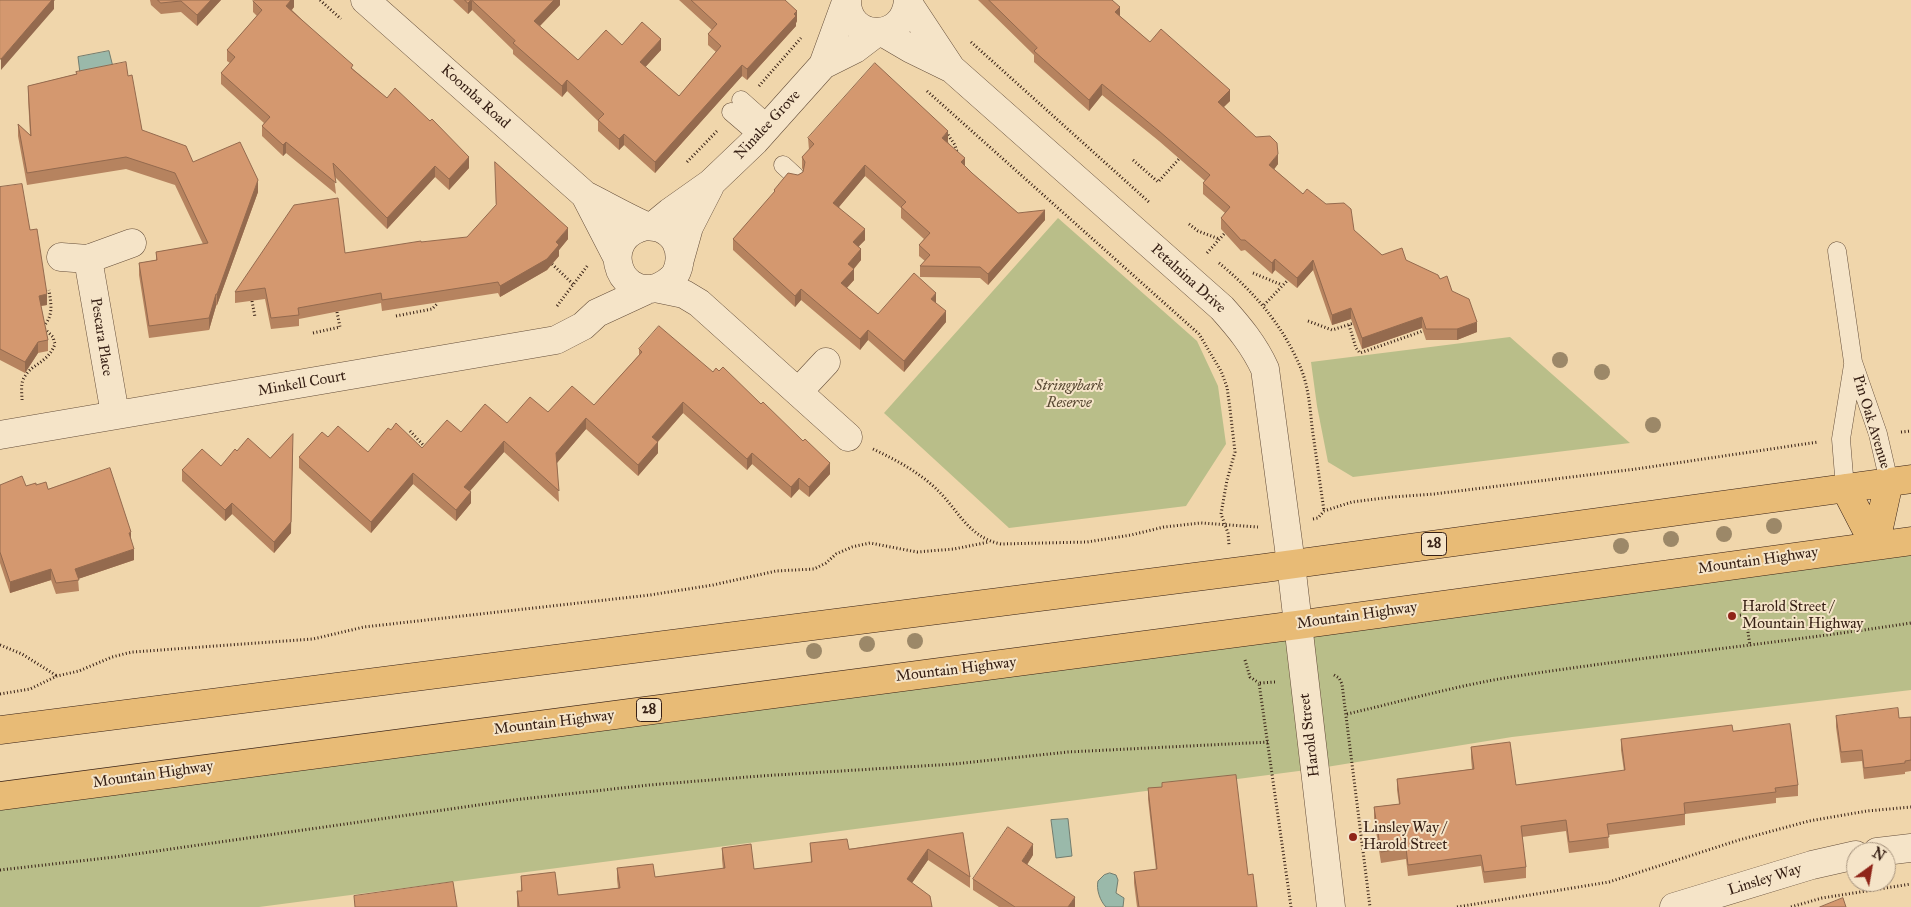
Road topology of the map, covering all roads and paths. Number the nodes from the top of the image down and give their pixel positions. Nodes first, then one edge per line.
1 (366, 0) edge
2 (847, 1) edge
3 (908, 2) edge
4 (879, 33) junction
5 (802, 36) dead end
6 (823, 65) junction
7 (952, 69) junction
8 (921, 86) dead end
9 (737, 107) junction
10 (943, 127) edge
11 (764, 131) junction
12 (1179, 159) edge
13 (1133, 160) dead end
14 (687, 162) dead end
15 (958, 163) edge
16 (711, 183) junction
17 (585, 195) junction
18 (1190, 224) dead end
19 (649, 226) junction
20 (1224, 233) edge
21 (1219, 239) junction
22 (132, 243) dead end
23 (614, 251) junction
24 (1837, 251) dead end
25 (1207, 253) dead end
26 (61, 257) dead end
27 (88, 259) junction
28 (680, 261) junction
29 (552, 264) edge
30 (1253, 273) dead end
31 (1288, 280) edge
32 (573, 284) junction
33 (1282, 285) junction
34 (652, 288) junction
35 (48, 290) edge
36 (252, 301) edge
37 (699, 303) junction
38 (437, 304) edge
39 (1264, 305) dead end
40 (337, 312) edge
41 (552, 313) dead end
42 (597, 313) junction
43 (396, 316) dead end
44 (255, 317) dead end
45 (1308, 321) dead end
46 (1362, 321) edge
47 (1349, 325) junction
48 (1423, 331) edge
49 (313, 333) dead end
50 (826, 362) dead end
51 (1853, 362) junction
52 (798, 392) junction
53 (32, 399) dead end
54 (22, 400) junction
55 (15, 402) dead end
56 (115, 414) junction
57 (1911, 430) edge
58 (410, 431) dead end
59 (1878, 434) junction
60 (0, 435) edge
61 (848, 437) joint
62 (1841, 439) junction
63 (429, 451) edge
64 (1900, 481) edge
65 (1845, 488) junction
66 (1225, 524) junction
67 (1287, 524) junction
68 (1911, 541) edge
69 (989, 542) junction
70 (1876, 546) junction
71 (1291, 564) junction
72 (1231, 571) junction
73 (1726, 617) dead end
74 (1911, 623) edge
75 (1297, 625) junction
76 (1240, 633) junction
77 (0, 645) edge
78 (1750, 646) junction
79 (1332, 674) dead end
80 (57, 676) junction
81 (1275, 682) dead end
82 (1259, 683) junction
83 (0, 694) edge
84 (1347, 714) junction
85 (0, 730) edge
86 (1269, 742) junction
87 (0, 796) edge
88 (1911, 807) edge
89 (1911, 848) edge
90 (1896, 850) edge
91 (1846, 857) edge
92 (0, 870) edge
93 (1911, 884) edge
94 (1692, 905) edge
95 (1291, 907) edge
96 (1331, 907) edge
97 (1370, 907) edge
98 (1457, 907) edge
99 (1791, 907) edge

1 - 17 street, Koomba Road
2 - 4 street, Petalnina Drive
2 - 6 street, Ninalee Grove
3 - 4 street, Ninalee Grove
3 - 7 street, Petalnina Drive
4 - 6 street, Ninalee Grove
4 - 7 street, Petalnina Drive
5 - 9 path
6 - 11 street, Ninalee Grove
7 - 67 street, Petalnina Drive
8 - 66 path
9 - 11 lane
9 - 14 path
10 - 15 path
11 - 16 street, Ninalee Grove
12 - 13 path
16 - 19 street, Ninalee Grove
16 - 28 street, Ninalee Grove
17 - 19 street, Koomba Road
17 - 23 street, Koomba Road
18 - 21 path
19 - 23 street
19 - 28 street
20 - 21 path
21 - 25 path
22 - 27 street
23 - 32 path
23 - 34 street
23 - 42 street, Minkell Court
24 - 51 lane, Pin Oak Avenue
26 - 27 street
27 - 56 street, Pescara Place
28 - 34 street
28 - 37 street
29 - 32 path
30 - 33 path
31 - 33 path
32 - 41 path
33 - 39 path
34 - 37 street
34 - 42 street, Minkell Court
35 - 54 path
36 - 44 path
37 - 52 street
38 - 43 path
40 - 49 path
42 - 56 street, Minkell Court
45 - 47 path
46 - 47 path
47 - 48 path
50 - 52 street
51 - 59 lane, Pin Oak Avenue
51 - 62 lane, Pin Oak Avenue
52 - 61 street
53 - 54 path
54 - 55 path
56 - 60 street, Minkell Court
57 - 59 path
58 - 63 path
59 - 64 lane, Pin Oak Avenue
61 - 69 path
62 - 65 lane, Pin Oak Avenue
62 - 67 path
64 - 65 main road, 28
64 - 70 main road
65 - 70 main road
65 - 71 main road, 28
66 - 67 path
66 - 69 path
66 - 72 path
67 - 71 street, Petalnina Drive
68 - 70 main road, Mountain Highway / 28
69 - 80 path
70 - 75 main road, Mountain Highway / 28
71 - 72 main road, 28
71 - 75 street, Harold Street
72 - 85 main road, 28
73 - 78 path
74 - 78 path
75 - 76 main road, Mountain Highway / 28
75 - 96 street, Harold Street
76 - 82 path
76 - 87 main road, Mountain Highway / 28
77 - 80 path
78 - 84 path
79 - 84 path
80 - 83 path
81 - 82 path
82 - 86 path
84 - 97 path
86 - 92 path
86 - 95 path
88 - 98 path
89 - 90 street
91 - 94 street, Linsley Way
93 - 99 path

